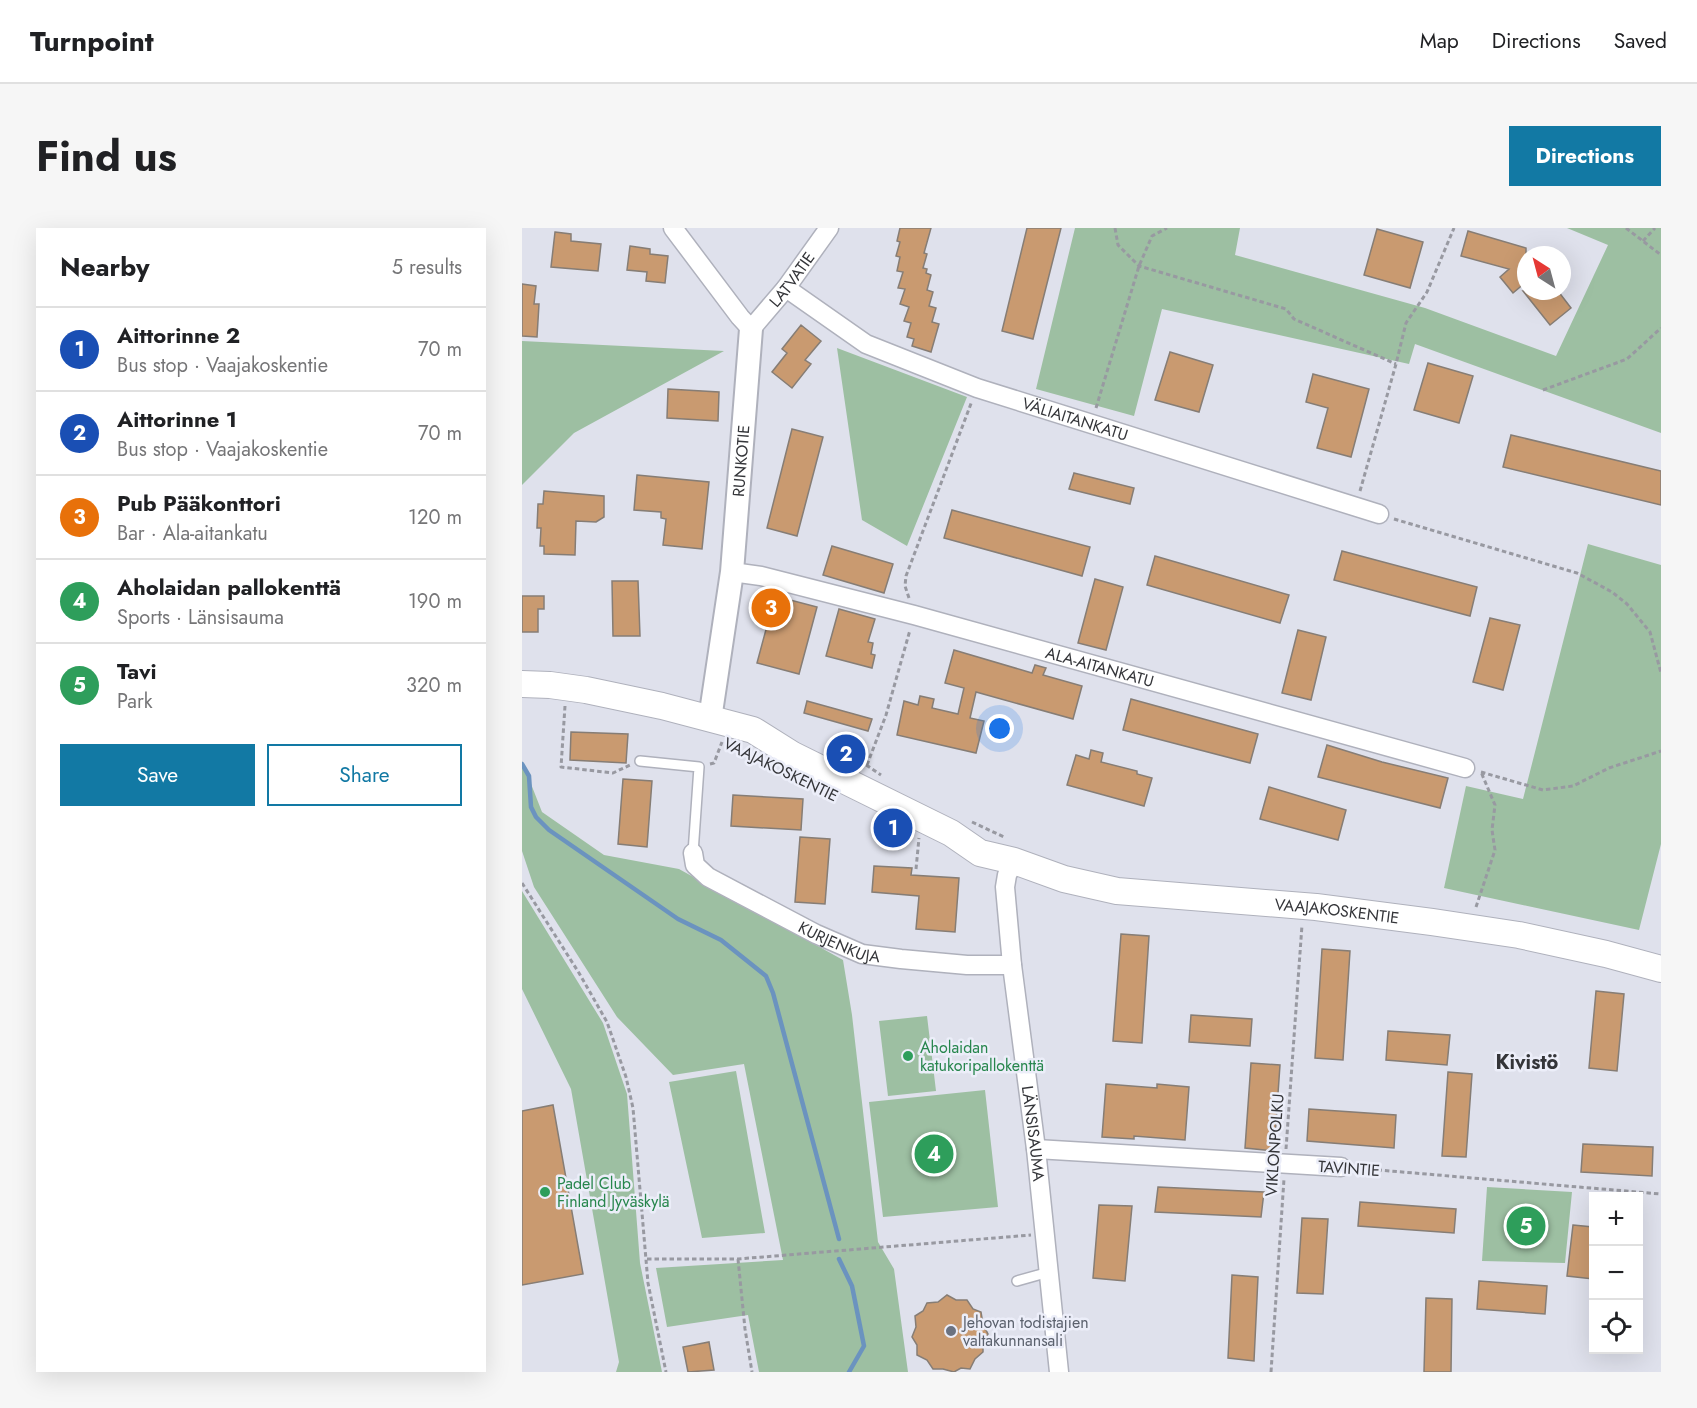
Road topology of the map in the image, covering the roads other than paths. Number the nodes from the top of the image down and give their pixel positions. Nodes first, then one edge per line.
1 (673, 228) edge
2 (830, 228) edge
3 (786, 288) junction
4 (751, 329) junction
5 (1379, 514) road end
6 (732, 572) junction
7 (522, 684) edge
8 (712, 729) junction
9 (640, 761) road end
10 (1473, 770) road end
11 (693, 853) joint
12 (1014, 861) junction
13 (1012, 965) junction
14 (1661, 969) edge
15 (1036, 1149) junction
16 (1341, 1167) road end
17 (1049, 1272) junction
18 (1017, 1281) dead end
19 (1059, 1372) edge

1 - 4 street
2 - 3 street, LATVATIE
3 - 4 street, LATVATIE
3 - 5 street, VÄLIAITANKATU
4 - 6 street, RUNKOTIE
6 - 8 street, RUNKOTIE
6 - 10 street, ALA-AITANKATU
7 - 8 main road, VAAJAKOSKENTIE
8 - 12 main road, VAAJAKOSKENTIE
9 - 11 lane
11 - 13 street, KURJENKUJA
12 - 13 street, LÄNSISAUMA
12 - 14 main road, VAAJAKOSKENTIE
13 - 15 street, LÄNSISAUMA
15 - 16 street, TAVINTIE
15 - 17 street, LÄNSISAUMA
17 - 18 lane
17 - 19 street, LÄNSISAUMA

